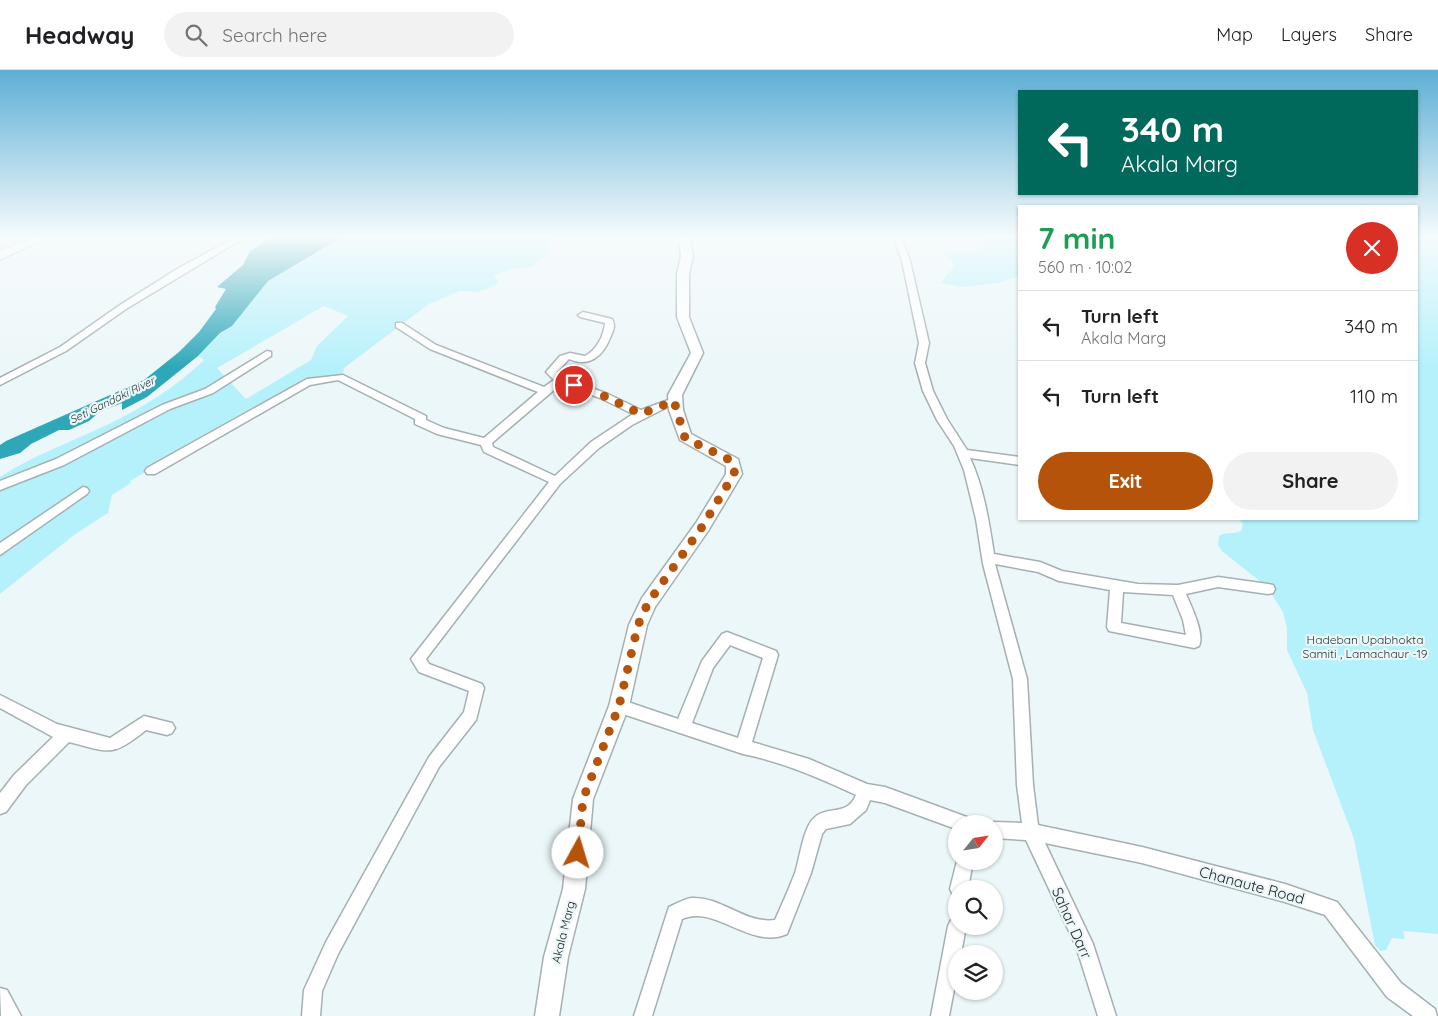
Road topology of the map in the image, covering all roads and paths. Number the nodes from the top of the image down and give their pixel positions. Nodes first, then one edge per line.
1 (166, 280) edge
2 (683, 280) edge
3 (910, 280) edge
4 (583, 315) dead end
5 (399, 325) dead end
6 (267, 354) dead end
7 (560, 380) junction
8 (0, 382) edge
9 (545, 391) junction
10 (674, 401) junction
11 (641, 414) junction
12 (486, 442) junction
13 (963, 453) junction
14 (1018, 460) edge
15 (151, 471) dead end
16 (556, 481) junction
17 (0, 486) edge
18 (83, 491) dead end
19 (0, 550) edge
20 (988, 558) junction
21 (1118, 586) junction
22 (1178, 590) junction
23 (1268, 590) dead end
24 (0, 701) edge
25 (619, 706) junction
26 (683, 726) junction
27 (167, 728) dead end
28 (66, 734) junction
29 (743, 747) junction
30 (866, 792) junction
31 (0, 806) edge
32 (948, 818) edge
33 (1003, 830) edge
34 (1031, 832) junction
35 (955, 935) edge
36 (0, 997) edge
37 (12, 1016) edge
38 (311, 1016) edge
39 (547, 1016) edge
40 (644, 1016) edge
41 (940, 1016) edge
42 (1108, 1016) edge
43 (1428, 1016) edge

1 - 8 street
2 - 10 main road
3 - 13 street, Sahar Darr
4 - 7 street
5 - 9 street
6 - 17 street
7 - 9 street
7 - 11 street
9 - 12 street
10 - 11 street
10 - 25 main road, Akala Marg
11 - 16 street
12 - 15 street
12 - 16 street
13 - 14 street
13 - 20 street, Sahar Darr
16 - 38 street
18 - 19 street
20 - 21 street
20 - 34 street, Sahar Darr
21 - 22 street
21 - 22 street
22 - 23 street
24 - 28 street
25 - 26 street
25 - 39 main road, Akala Marg
26 - 29 street
26 - 29 street
27 - 28 street
28 - 31 street
29 - 30 street
30 - 32 street
30 - 40 street
33 - 34 street, Chanaute Road
34 - 42 street, Sahar Darr
34 - 43 street, Chanaute Road
35 - 41 street
36 - 37 street

